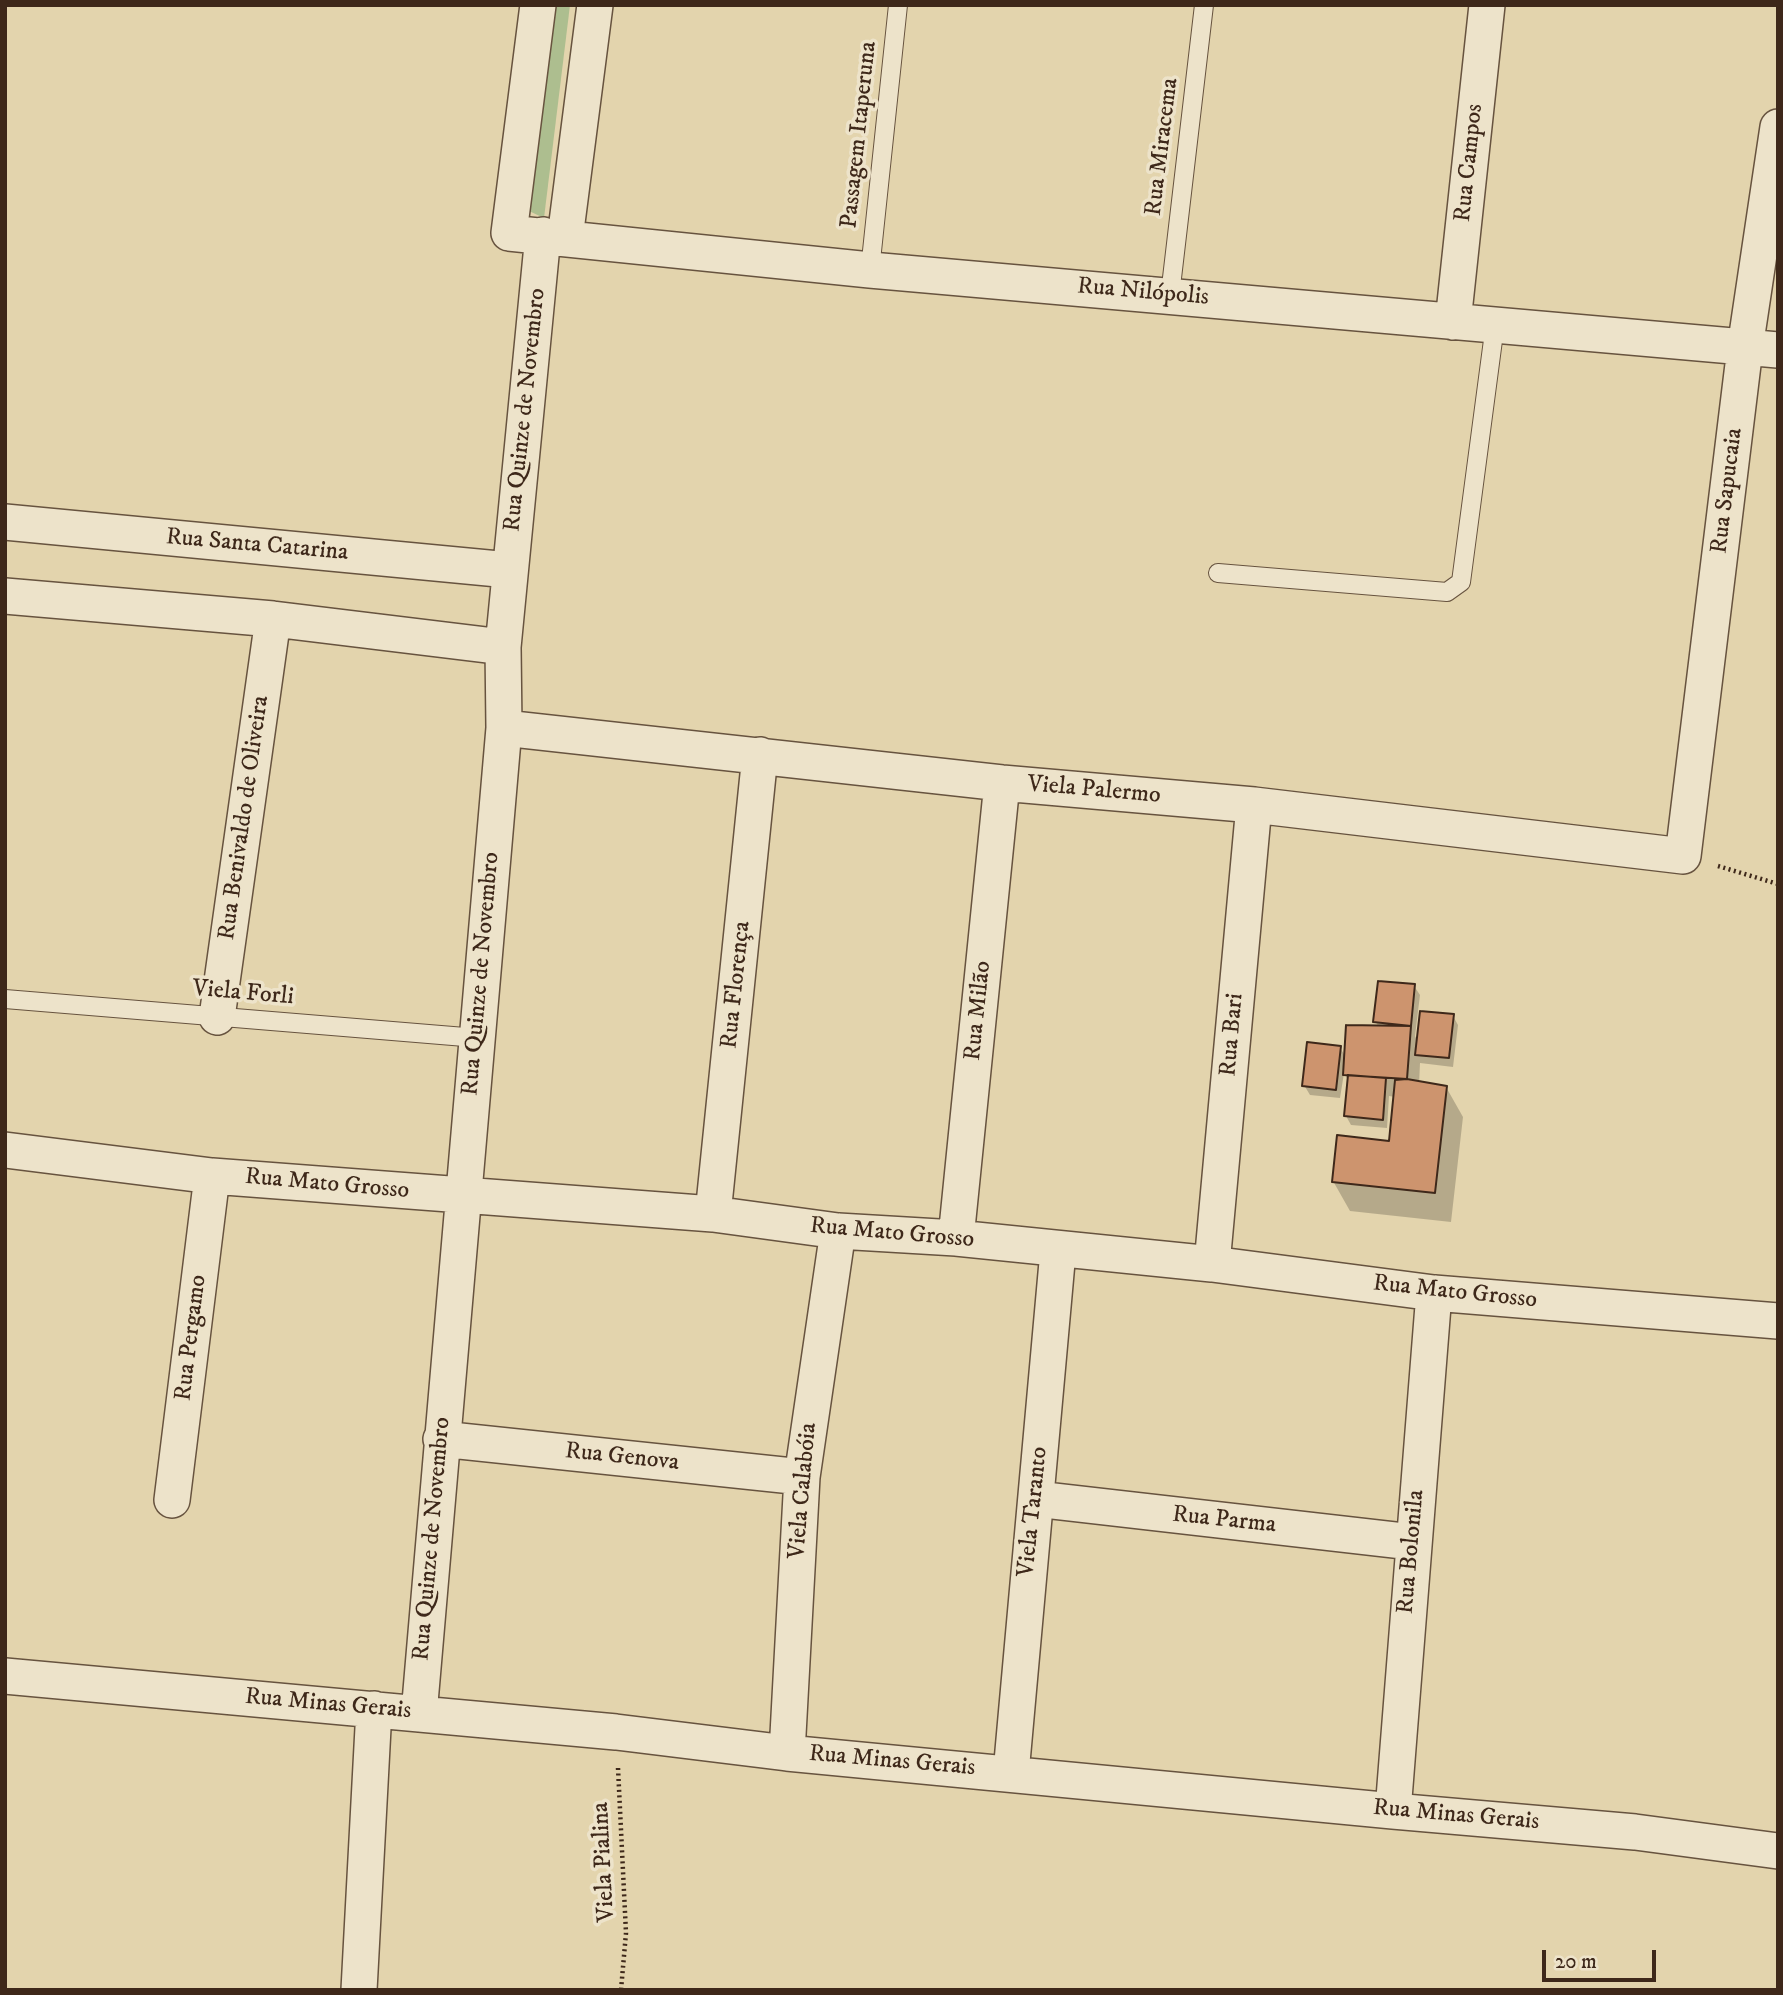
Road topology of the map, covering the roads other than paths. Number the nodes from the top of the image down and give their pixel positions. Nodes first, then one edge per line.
1 (538, 5) edge
2 (595, 5) edge
3 (898, 5) edge
4 (1204, 5) edge
5 (1487, 5) edge
6 (1778, 127) edge
7 (539, 235) junction
8 (870, 270) junction
9 (1170, 295) junction
10 (1452, 321) junction
11 (1495, 325) junction
12 (1762, 349) edge
13 (5, 522) edge
14 (509, 570) junction
15 (1218, 573) dead end
16 (5, 596) edge
17 (272, 619) junction
18 (503, 647) junction
19 (504, 728) junction
20 (760, 755) junction
21 (1002, 783) junction
22 (1254, 805) junction
23 (1684, 856) joint
24 (5, 999) edge
25 (217, 1017) junction
26 (477, 1038) junction
27 (5, 1150) edge
28 (212, 1176) junction
29 (464, 1196) junction
30 (713, 1214) junction
31 (838, 1231) junction
32 (956, 1238) junction
33 (1058, 1251) junction
34 (1212, 1264) junction
35 (1434, 1293) junction
36 (1778, 1321) edge
37 (441, 1439) junction
38 (802, 1477) junction
39 (1036, 1499) junction
40 (172, 1500) dead end
41 (1412, 1542) junction
42 (5, 1676) edge
43 (374, 1709) junction
44 (419, 1714) junction
45 (786, 1753) junction
46 (1011, 1773) junction
47 (1393, 1811) junction
48 (1778, 1851) edge
49 (359, 1990) edge

1 - 7 street, Rua Quinze de Novembro
2 - 7 street, Rua Quinze de Novembro
3 - 8 lane, Passagem Itaperuna
4 - 9 lane, Rua Miracema
5 - 10 street, Rua Campos
6 - 12 street, Rua Sapucaia
7 - 8 street, Rua Nilópolis
7 - 14 street, Rua Quinze de Novembro
8 - 9 street, Rua Nilópolis
9 - 10 street, Rua Nilópolis
10 - 11 street, Rua Nilópolis
11 - 12 street, Rua Nilópolis
11 - 15 lane
12 - 23 street, Rua Sapucaia
13 - 14 street, Rua Santa Catarina
14 - 18 street, Rua Quinze de Novembro
16 - 17 street
17 - 18 street
17 - 25 street, Rua Benivaldo de Oliveira
18 - 19 street, Rua Quinze de Novembro
19 - 20 street, Viela Palermo
19 - 26 street, Rua Quinze de Novembro
20 - 21 street, Viela Palermo
20 - 30 street, Rua Florença
21 - 22 street, Viela Palermo
21 - 32 street, Rua Milão
22 - 23 street, Viela Palermo
22 - 34 street, Rua Bari
24 - 25 lane, Viela Forli
25 - 26 lane, Viela Forli
26 - 29 street, Rua Quinze de Novembro
27 - 28 street, Rua Mato Grosso
28 - 29 street, Rua Mato Grosso
28 - 40 street, Rua Pergamo
29 - 30 street, Rua Mato Grosso
29 - 37 street, Rua Quinze de Novembro
30 - 31 street, Rua Mato Grosso
31 - 32 street, Rua Mato Grosso
31 - 38 street, Viela Calabóia
32 - 33 street, Rua Mato Grosso
33 - 34 street, Rua Mato Grosso
33 - 39 street, Viela Taranto
34 - 35 street, Rua Mato Grosso
35 - 36 street, Rua Mato Grosso
35 - 41 street, Rua Bolonila
37 - 38 street, Rua Genova
37 - 44 street, Rua Quinze de Novembro
38 - 45 street, Viela Calabóia
39 - 41 street, Rua Parma
39 - 46 street, Viela Taranto
41 - 47 street, Rua Bolonila
42 - 43 street, Rua Minas Gerais
43 - 44 street, Rua Minas Gerais
43 - 49 street
44 - 45 street, Rua Minas Gerais
45 - 46 street, Rua Minas Gerais
46 - 47 street, Rua Minas Gerais
47 - 48 street, Rua Minas Gerais

